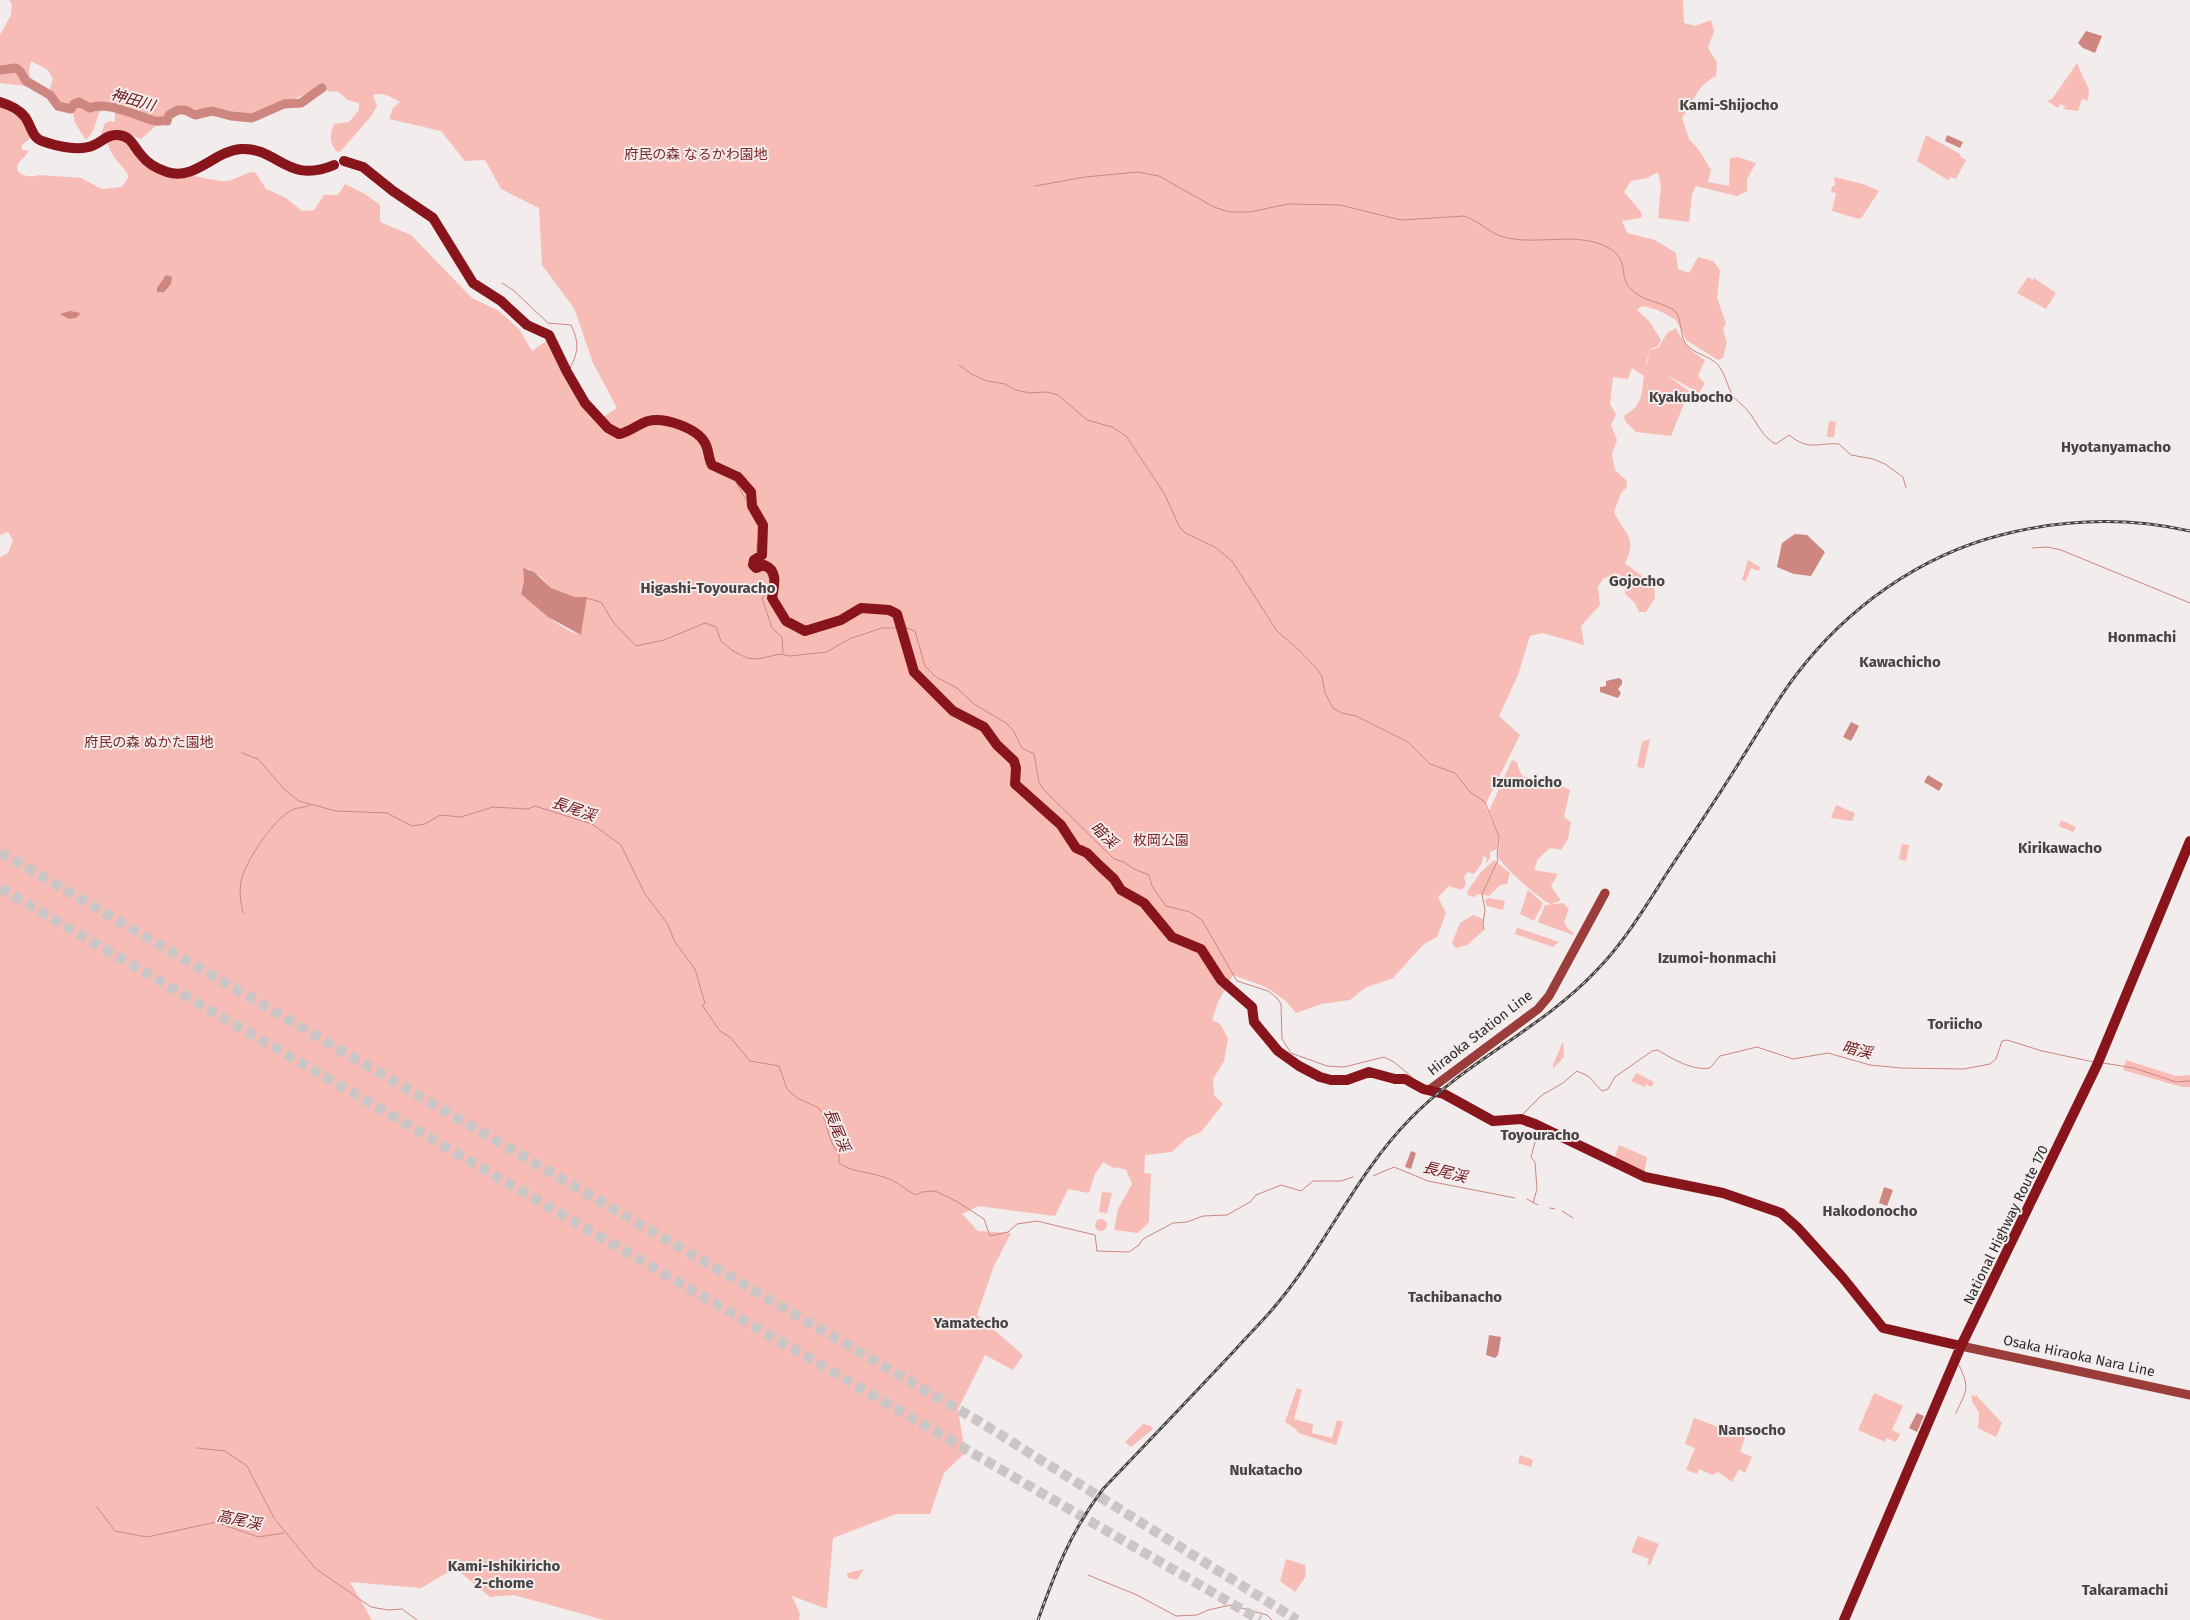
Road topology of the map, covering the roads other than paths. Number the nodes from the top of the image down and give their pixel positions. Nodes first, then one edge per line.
1 (0, 102) edge
2 (344, 161) dead end
3 (334, 165) dead end
4 (2190, 841) edge
5 (1605, 893) dead end
6 (1429, 1090) junction
7 (1961, 1346) junction
8 (2190, 1395) edge
9 (1844, 1620) edge

1 - 3 highway
2 - 6 highway
4 - 7 highway, National Highway Route 170
5 - 6 main road, Hiraoka Station Line
6 - 7 highway
7 - 8 main road, Osaka Hiraoka Nara Line
7 - 9 highway, National Highway Route 170

